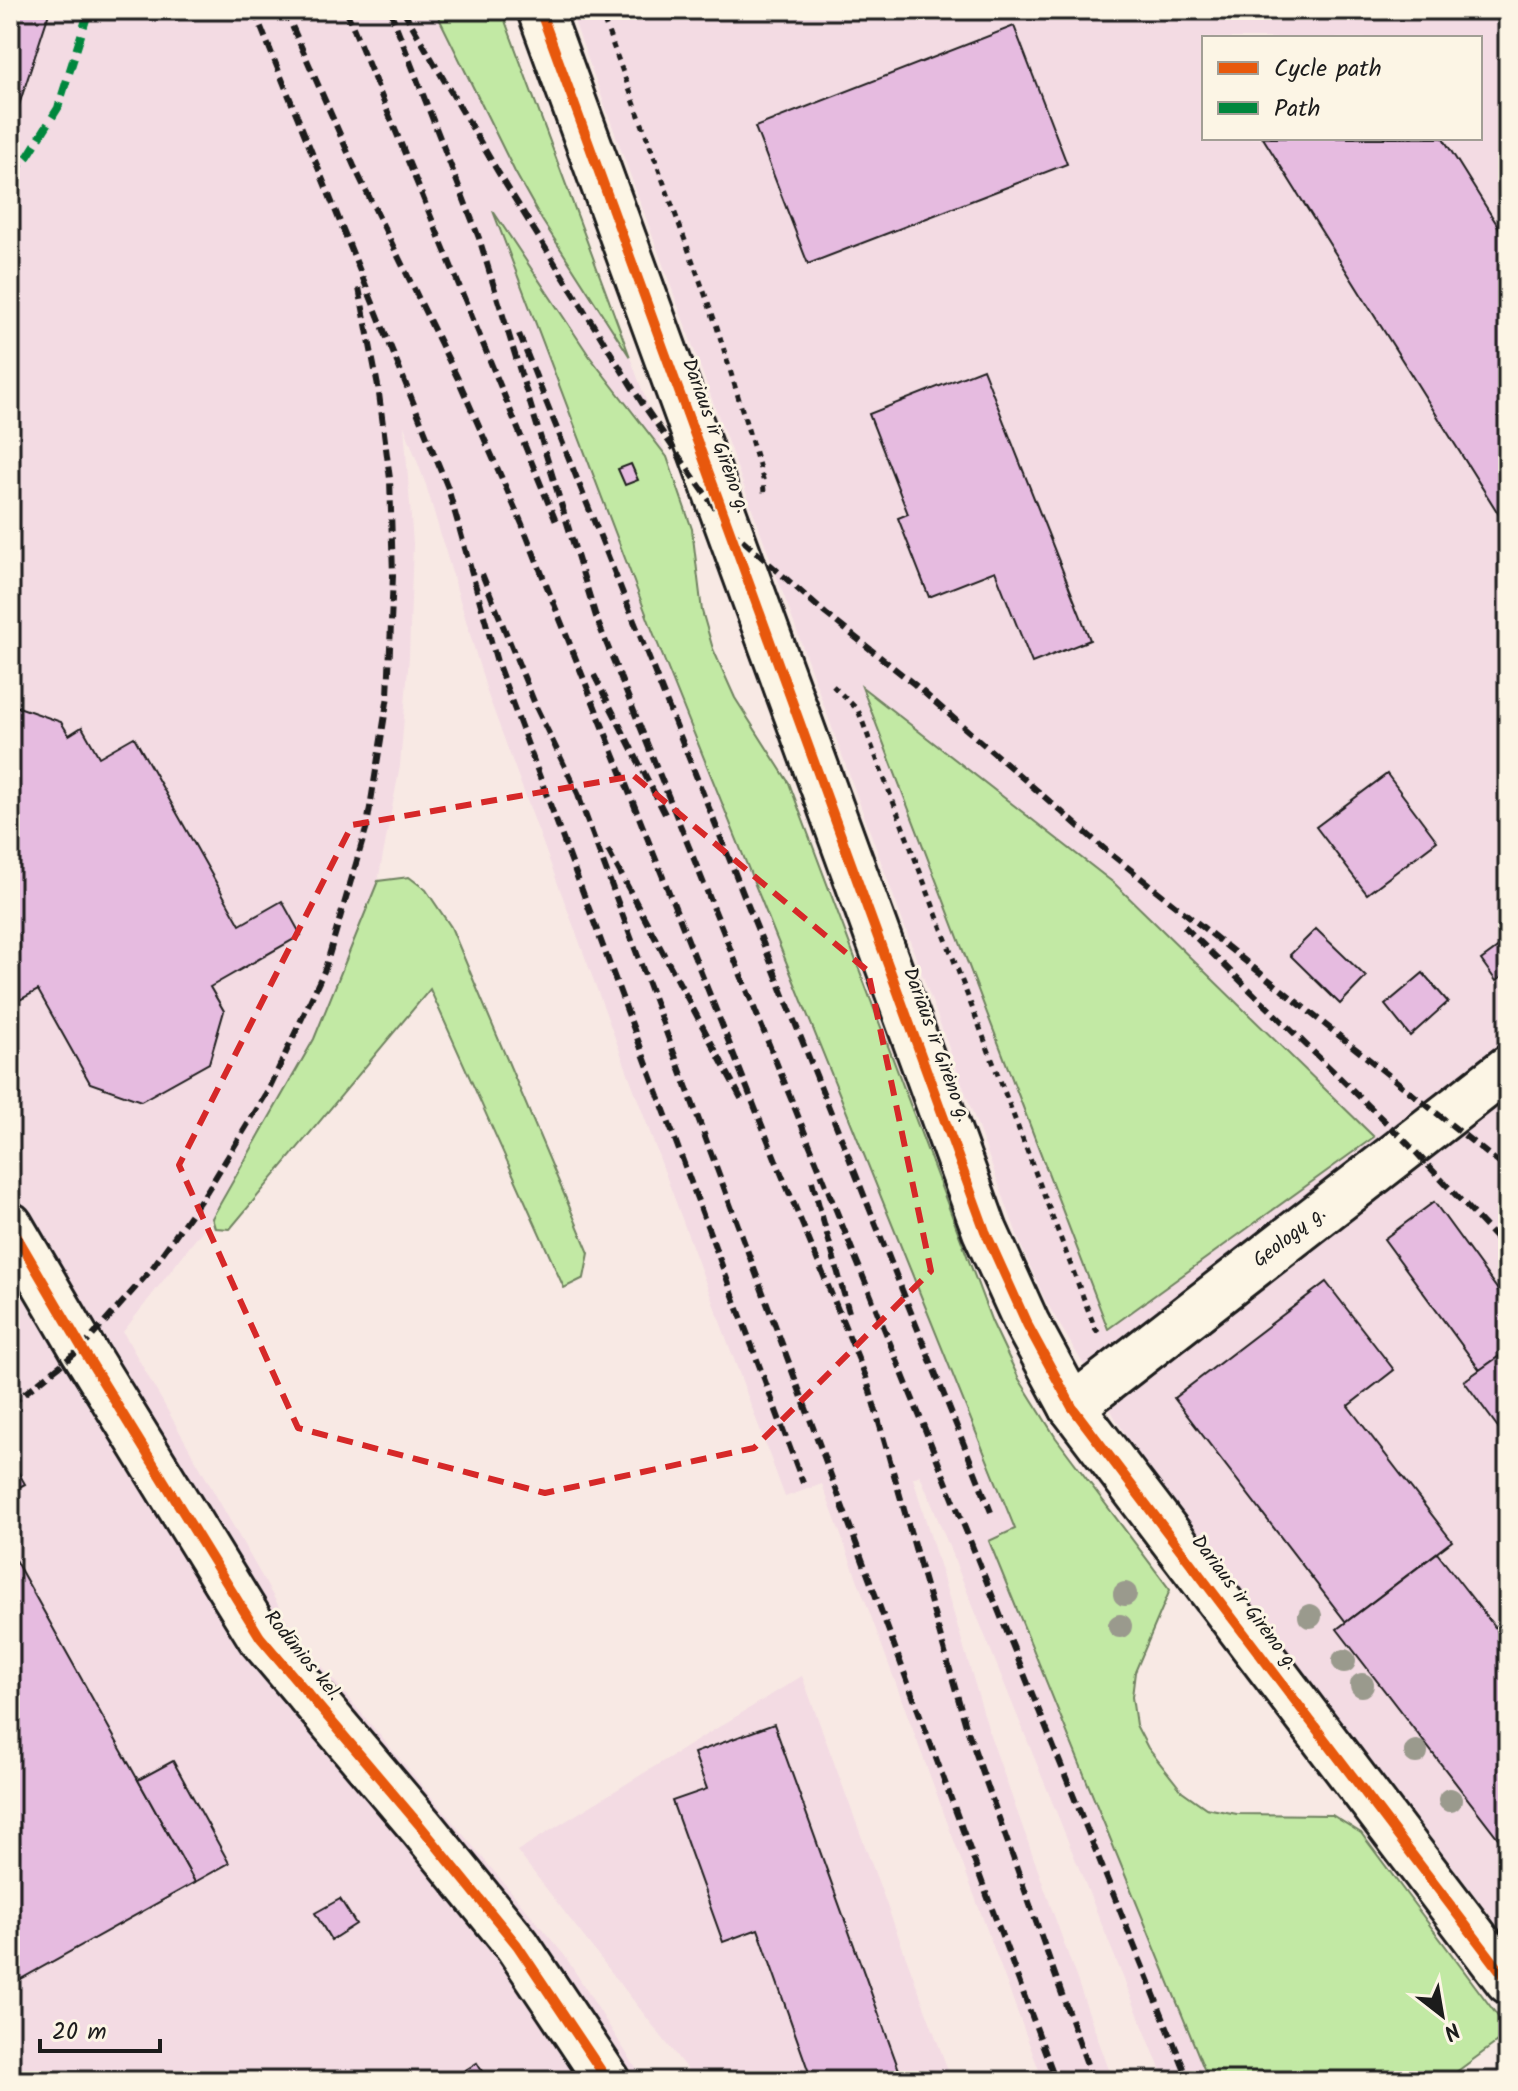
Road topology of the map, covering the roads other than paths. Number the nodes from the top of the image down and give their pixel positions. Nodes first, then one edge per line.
1 (540, 10) edge
2 (1508, 1068) edge
3 (10, 1225) edge
4 (1072, 1407) junction
5 (1508, 1981) edge
6 (608, 2081) edge

1 - 4 street, Dariaus ir Girėno g.
2 - 4 street, Geologų g.
3 - 6 street, Rodūnios kel.
4 - 5 street, Dariaus ir Girėno g.

